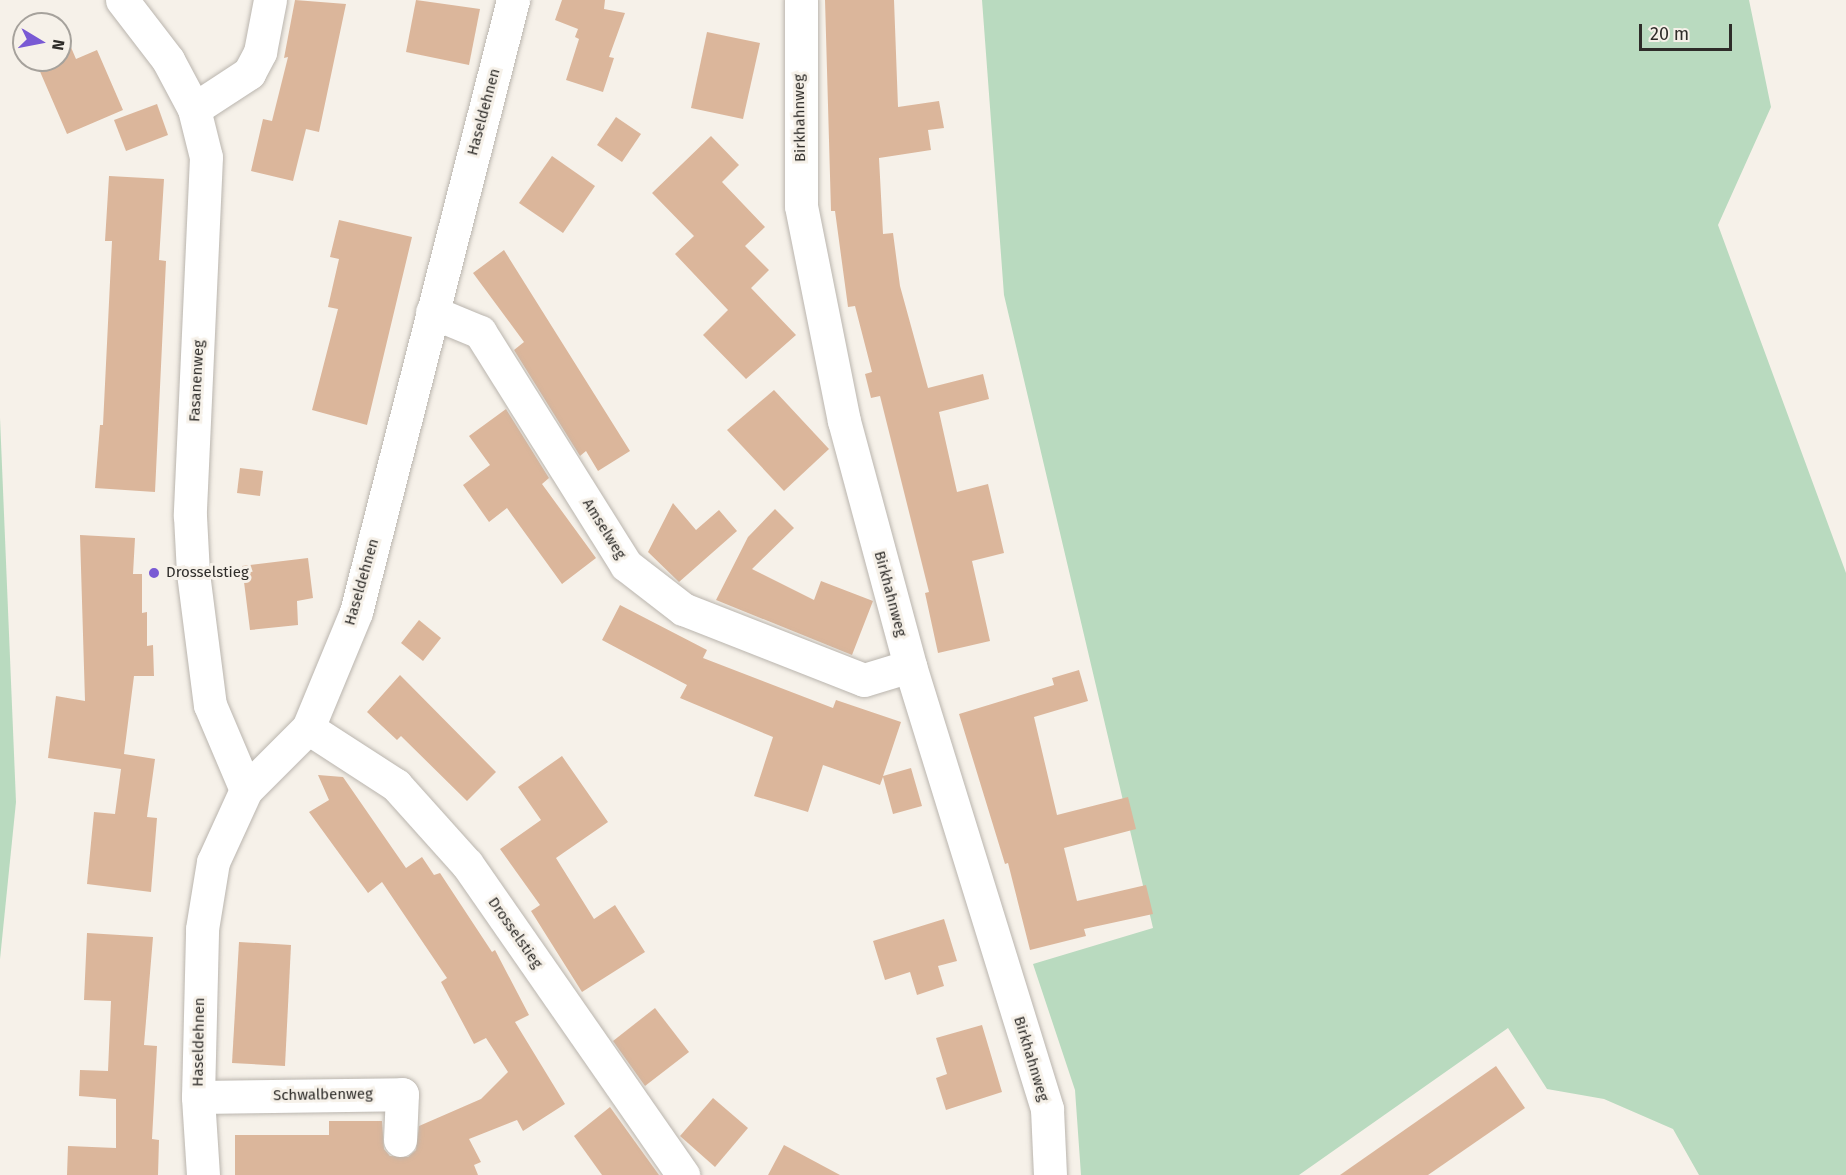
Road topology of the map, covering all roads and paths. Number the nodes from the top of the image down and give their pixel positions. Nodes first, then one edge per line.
1 (122, 0) edge
2 (270, 0) edge
3 (513, 0) edge
4 (801, 0) edge
5 (194, 109) junction
6 (432, 312) junction
7 (910, 666) junction
8 (308, 728) junction
9 (246, 790) junction
10 (198, 1096) junction
11 (400, 1140) dead end
12 (203, 1175) edge
13 (682, 1175) edge
14 (1050, 1175) edge

1 - 5 street, Fasanenweg
2 - 5 street
3 - 6 street, Haseldehnen
4 - 7 street, Birkhahnweg
5 - 9 street, Fasanenweg
6 - 7 street, Amselweg
6 - 8 street, Haseldehnen
7 - 14 street, Birkhahnweg
8 - 9 street, Haseldehnen
8 - 13 street, Drosselstieg
9 - 10 street, Haseldehnen
10 - 11 street, Schwalbenweg
10 - 12 street, Haseldehnen

